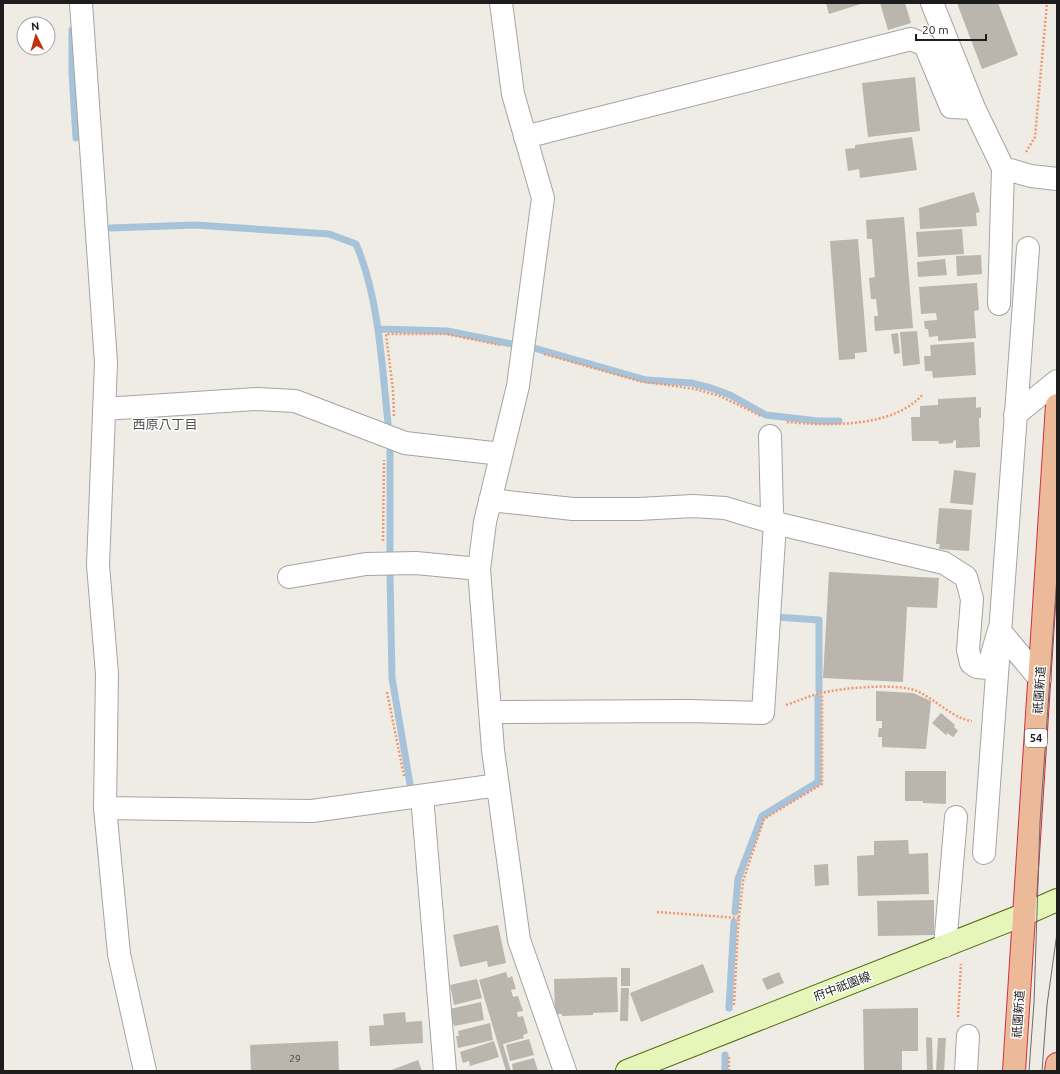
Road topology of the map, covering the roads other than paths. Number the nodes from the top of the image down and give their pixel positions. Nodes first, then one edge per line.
1 (81, 3) edge
2 (501, 3) edge
3 (932, 3) edge
4 (974, 108) junction
5 (525, 137) junction
6 (1003, 168) junction
7 (1057, 179) edge
8 (1028, 248) dead end
9 (999, 304) dead end
10 (1057, 381) edge
11 (1057, 405) edge
12 (104, 409) junction
13 (1015, 415) junction
14 (772, 425) road end
15 (502, 454) junction
16 (490, 500) junction
17 (775, 523) junction
18 (479, 570) junction
19 (289, 577) dead end
20 (999, 630) junction
21 (1040, 679) junction
22 (490, 712) junction
23 (498, 786) junction
24 (415, 797) junction
25 (106, 808) junction
26 (956, 817) dead end
27 (984, 853) dead end
28 (1057, 900) edge
29 (1023, 915) junction
30 (945, 946) junction
31 (968, 1036) dead end
32 (1057, 1064) edge
33 (146, 1071) edge
34 (446, 1071) edge
35 (565, 1071) edge
36 (626, 1071) edge
37 (966, 1071) edge
38 (1014, 1071) edge
39 (1056, 1071) edge

1 - 12 street
2 - 5 street
3 - 4 street
4 - 5 street
4 - 6 street
5 - 15 street
6 - 7 street
6 - 9 street
8 - 13 street
10 - 13 street
11 - 21 highway, 祇園新道 / 54
12 - 15 street
12 - 25 street
13 - 20 street
14 - 17 street
15 - 16 street
16 - 17 street
16 - 18 street
17 - 20 street
17 - 22 street
18 - 19 street
18 - 22 street
20 - 21 street
20 - 27 street
21 - 29 highway, 祇園新道 / 54
22 - 23 street
23 - 24 street
23 - 35 street
24 - 25 street
24 - 34 street
25 - 33 street
26 - 30 street
28 - 29 main road, 府中祇園線
29 - 30 main road, 府中祇園線
29 - 38 highway, 祇園新道 / 54
30 - 36 main road, 府中祇園線
31 - 37 street
32 - 39 highway

